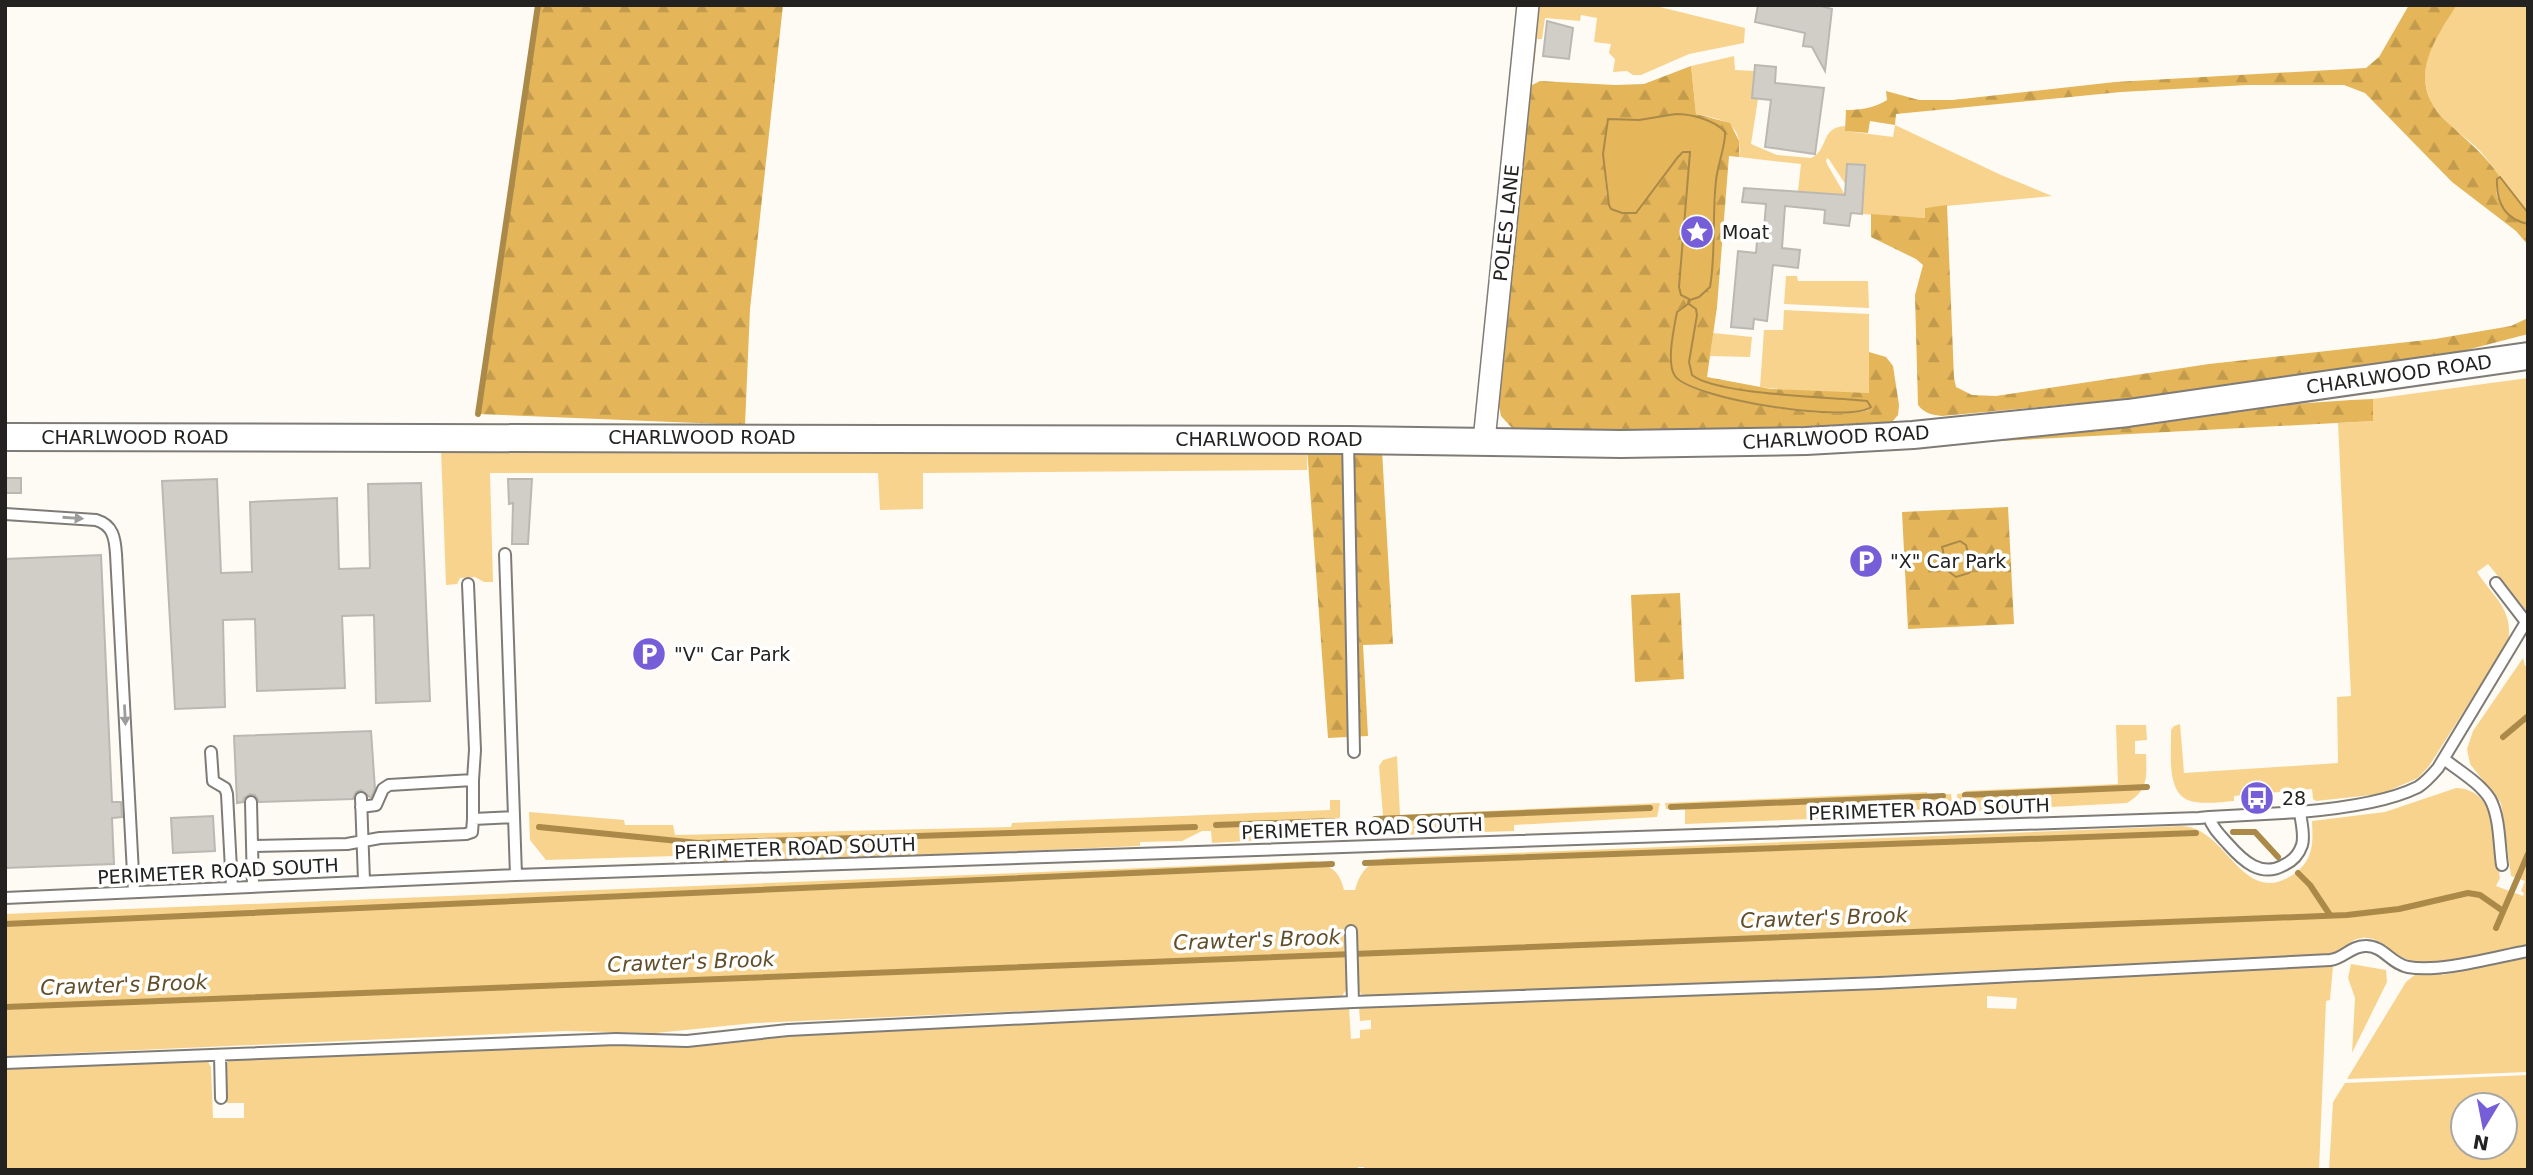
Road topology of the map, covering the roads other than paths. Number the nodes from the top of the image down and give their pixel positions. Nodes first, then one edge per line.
1 (1528, 5) edge
2 (2528, 356) edge
3 (5, 437) edge
4 (1349, 440) junction
5 (1484, 440) junction
6 (5, 514) edge
7 (505, 554) dead end
8 (2496, 583) dead end
9 (468, 584) dead end
10 (2527, 622) edge
11 (211, 752) dead end
12 (1354, 752) dead end
13 (2444, 759) junction
14 (472, 780) junction
15 (251, 802) dead end
16 (2300, 812) junction
17 (514, 817) junction
18 (2209, 817) junction
19 (473, 818) junction
20 (362, 841) junction
21 (253, 846) junction
22 (2502, 865) dead end
23 (516, 875) junction
24 (364, 881) junction
25 (253, 887) junction
26 (232, 888) junction
27 (134, 892) junction
28 (5, 898) edge
29 (1351, 931) dead end
30 (2528, 951) edge
31 (1353, 1002) junction
32 (220, 1055) junction
33 (5, 1063) edge
34 (221, 1098) dead end

1 - 5 street, POLES LANE
2 - 5 street, CHARLWOOD ROAD
3 - 4 street, CHARLWOOD ROAD
4 - 5 street, CHARLWOOD ROAD
4 - 12 lane
6 -> 27 lane
7 - 17 lane
8 - 10 lane
9 - 14 lane
10 - 13 lane, PERIMETER ROAD SOUTH
11 - 26 lane
13 - 16 lane, PERIMETER ROAD SOUTH
13 - 22 lane
14 - 19 lane
14 - 20 lane
15 - 21 lane
16 - 18 lane, PERIMETER ROAD SOUTH
16 - 18 lane
17 - 19 lane
17 - 23 lane
18 - 23 lane, PERIMETER ROAD SOUTH
19 - 20 lane
20 - 21 lane
20 - 24 lane
21 - 25 lane
23 - 24 lane, PERIMETER ROAD SOUTH
24 - 25 lane, PERIMETER ROAD SOUTH
25 - 26 lane, PERIMETER ROAD SOUTH
26 - 27 lane, PERIMETER ROAD SOUTH
27 - 28 lane, PERIMETER ROAD SOUTH
29 - 31 lane
30 - 31 lane
31 - 32 lane
32 - 33 lane
32 - 34 lane

